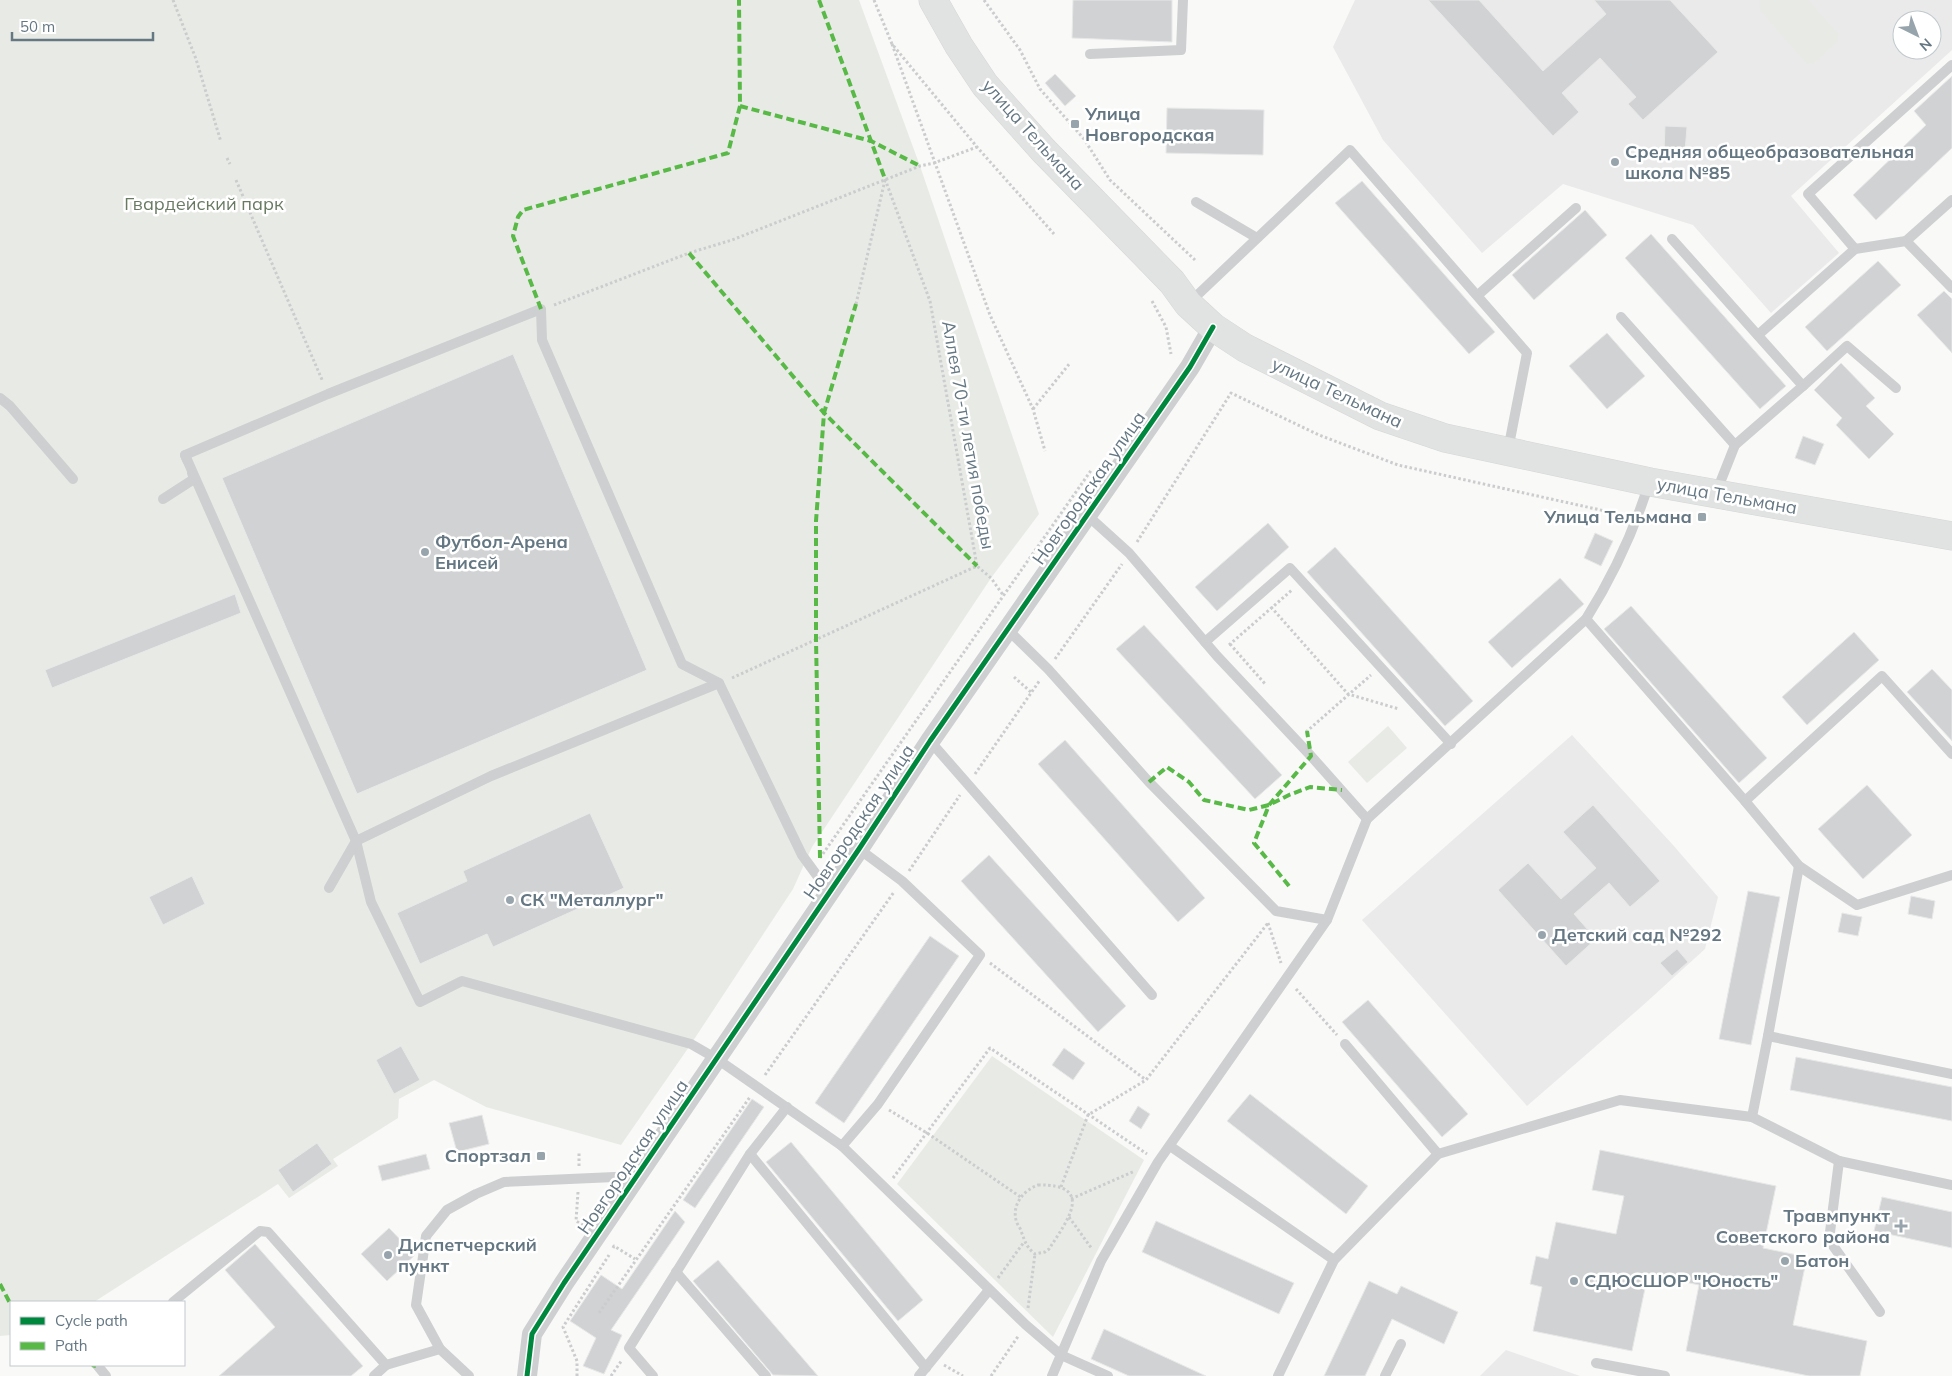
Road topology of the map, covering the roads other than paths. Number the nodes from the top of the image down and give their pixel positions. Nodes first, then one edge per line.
1 (934, 0) edge
2 (1183, 0) edge
3 (1090, 54) dead end
4 (1952, 65) edge
5 (1952, 200) edge
6 (1196, 202) dead end
7 (1576, 208) dead end
8 (1257, 238) junction
9 (1672, 239) dead end
10 (1906, 241) junction
11 (1855, 249) junction
12 (1952, 288) edge
13 (1478, 295) junction
14 (1188, 304) junction
15 (1621, 317) dead end
16 (1213, 326) junction
17 (1758, 335) junction
18 (1803, 386) junction
19 (1896, 388) dead end
20 (0, 398) edge
21 (1735, 445) junction
22 (1508, 452) junction
23 (72, 479) dead end
24 (194, 479) junction
25 (1650, 482) junction
26 (1716, 494) junction
27 (163, 499) dead end
28 (1087, 515) junction
29 (1952, 536) edge
30 (1586, 619) junction
31 (1008, 630) junction
32 (1204, 642) junction
33 (719, 684) junction
34 (930, 741) junction
35 (1451, 744) junction
36 (1952, 754) edge
37 (1745, 801) junction
38 (1367, 819) junction
39 (356, 841) junction
40 (859, 848) junction
41 (1799, 866) junction
42 (1952, 874) edge
43 (329, 888) dead end
44 (829, 892) junction
45 (1327, 920) junction
46 (1152, 995) dead end
47 (1768, 1036) junction
48 (1345, 1044) road end
49 (716, 1059) junction
50 (1952, 1074) edge
51 (787, 1107) junction
52 (1752, 1118) junction
53 (842, 1146) junction
54 (1170, 1146) junction
55 (750, 1154) junction
56 (1438, 1154) junction
57 (1839, 1161) junction
58 (637, 1176) junction
59 (1952, 1185) edge
60 (1334, 1260) junction
61 (676, 1272) junction
62 (989, 1290) junction
63 (174, 1301) edge
64 (1880, 1312) dead end
65 (1400, 1344) dead end
66 (440, 1349) junction
67 (1061, 1355) junction
68 (1596, 1363) dead end
69 (386, 1365) junction
70 (98, 1366) edge
71 (922, 1372) edge
72 (106, 1376) edge
73 (374, 1376) edge
74 (469, 1376) edge
75 (527, 1376) edge
76 (653, 1376) edge
77 (766, 1376) edge
78 (1052, 1376) edge
79 (1108, 1376) edge
80 (1278, 1376) edge
81 (1385, 1376) edge
82 (1666, 1376) edge

1 - 14 main road, улица Тельмана
2 - 3 lane
4 - 11 lane
5 - 10 lane
6 - 8 lane
7 - 13 lane
8 - 13 lane
8 - 14 lane
9 - 17 lane
10 - 11 lane
10 - 12 lane
11 - 17 lane
13 - 22 lane
14 - 16 main road, улица Тельмана
15 - 21 lane
16 - 22 main road, улица Тельмана
16 - 28 street, Новгородская улица
17 - 18 lane
18 - 19 lane
18 - 21 lane
20 - 23 lane
21 - 26 lane
22 - 25 main road, улица Тельмана
24 - 27 lane
24 - 33 lane
24 - 39 lane
25 - 26 main road, улица Тельмана
25 - 30 lane
26 - 29 main road, улица Тельмана
28 - 31 street, Новгородская улица
28 - 32 lane
30 - 35 lane
30 - 37 lane
31 - 34 street, Новгородская улица
31 - 45 lane
32 - 35 lane
32 - 38 lane
33 - 39 lane
33 - 44 lane
34 - 40 street, Новгородская улица
34 - 46 lane
35 - 38 lane
36 - 37 lane
37 - 41 lane
38 - 45 lane
39 - 43 lane
39 - 49 lane
40 - 44 street, Новгородская улица
40 - 53 lane
41 - 42 lane
41 - 47 lane
44 - 49 street, Новгородская улица
45 - 54 lane
47 - 50 lane
47 - 52 lane
48 - 56 lane
49 - 51 lane
49 - 58 street, Новгородская улица
51 - 53 lane
51 - 55 lane
52 - 56 lane
52 - 57 lane
53 - 62 lane
54 - 60 lane
54 - 67 lane
55 - 61 lane
55 - 71 lane
56 - 60 lane
57 - 59 lane
57 - 64 lane
58 - 66 lane
58 - 75 street, Новгородская улица
60 - 80 lane
61 - 76 lane
61 - 77 lane
62 - 67 lane
62 - 71 lane
63 - 69 lane
65 - 81 lane
66 - 69 lane
66 - 74 lane
67 - 78 lane
67 - 79 lane
68 - 82 lane
69 - 73 lane
70 - 72 lane

